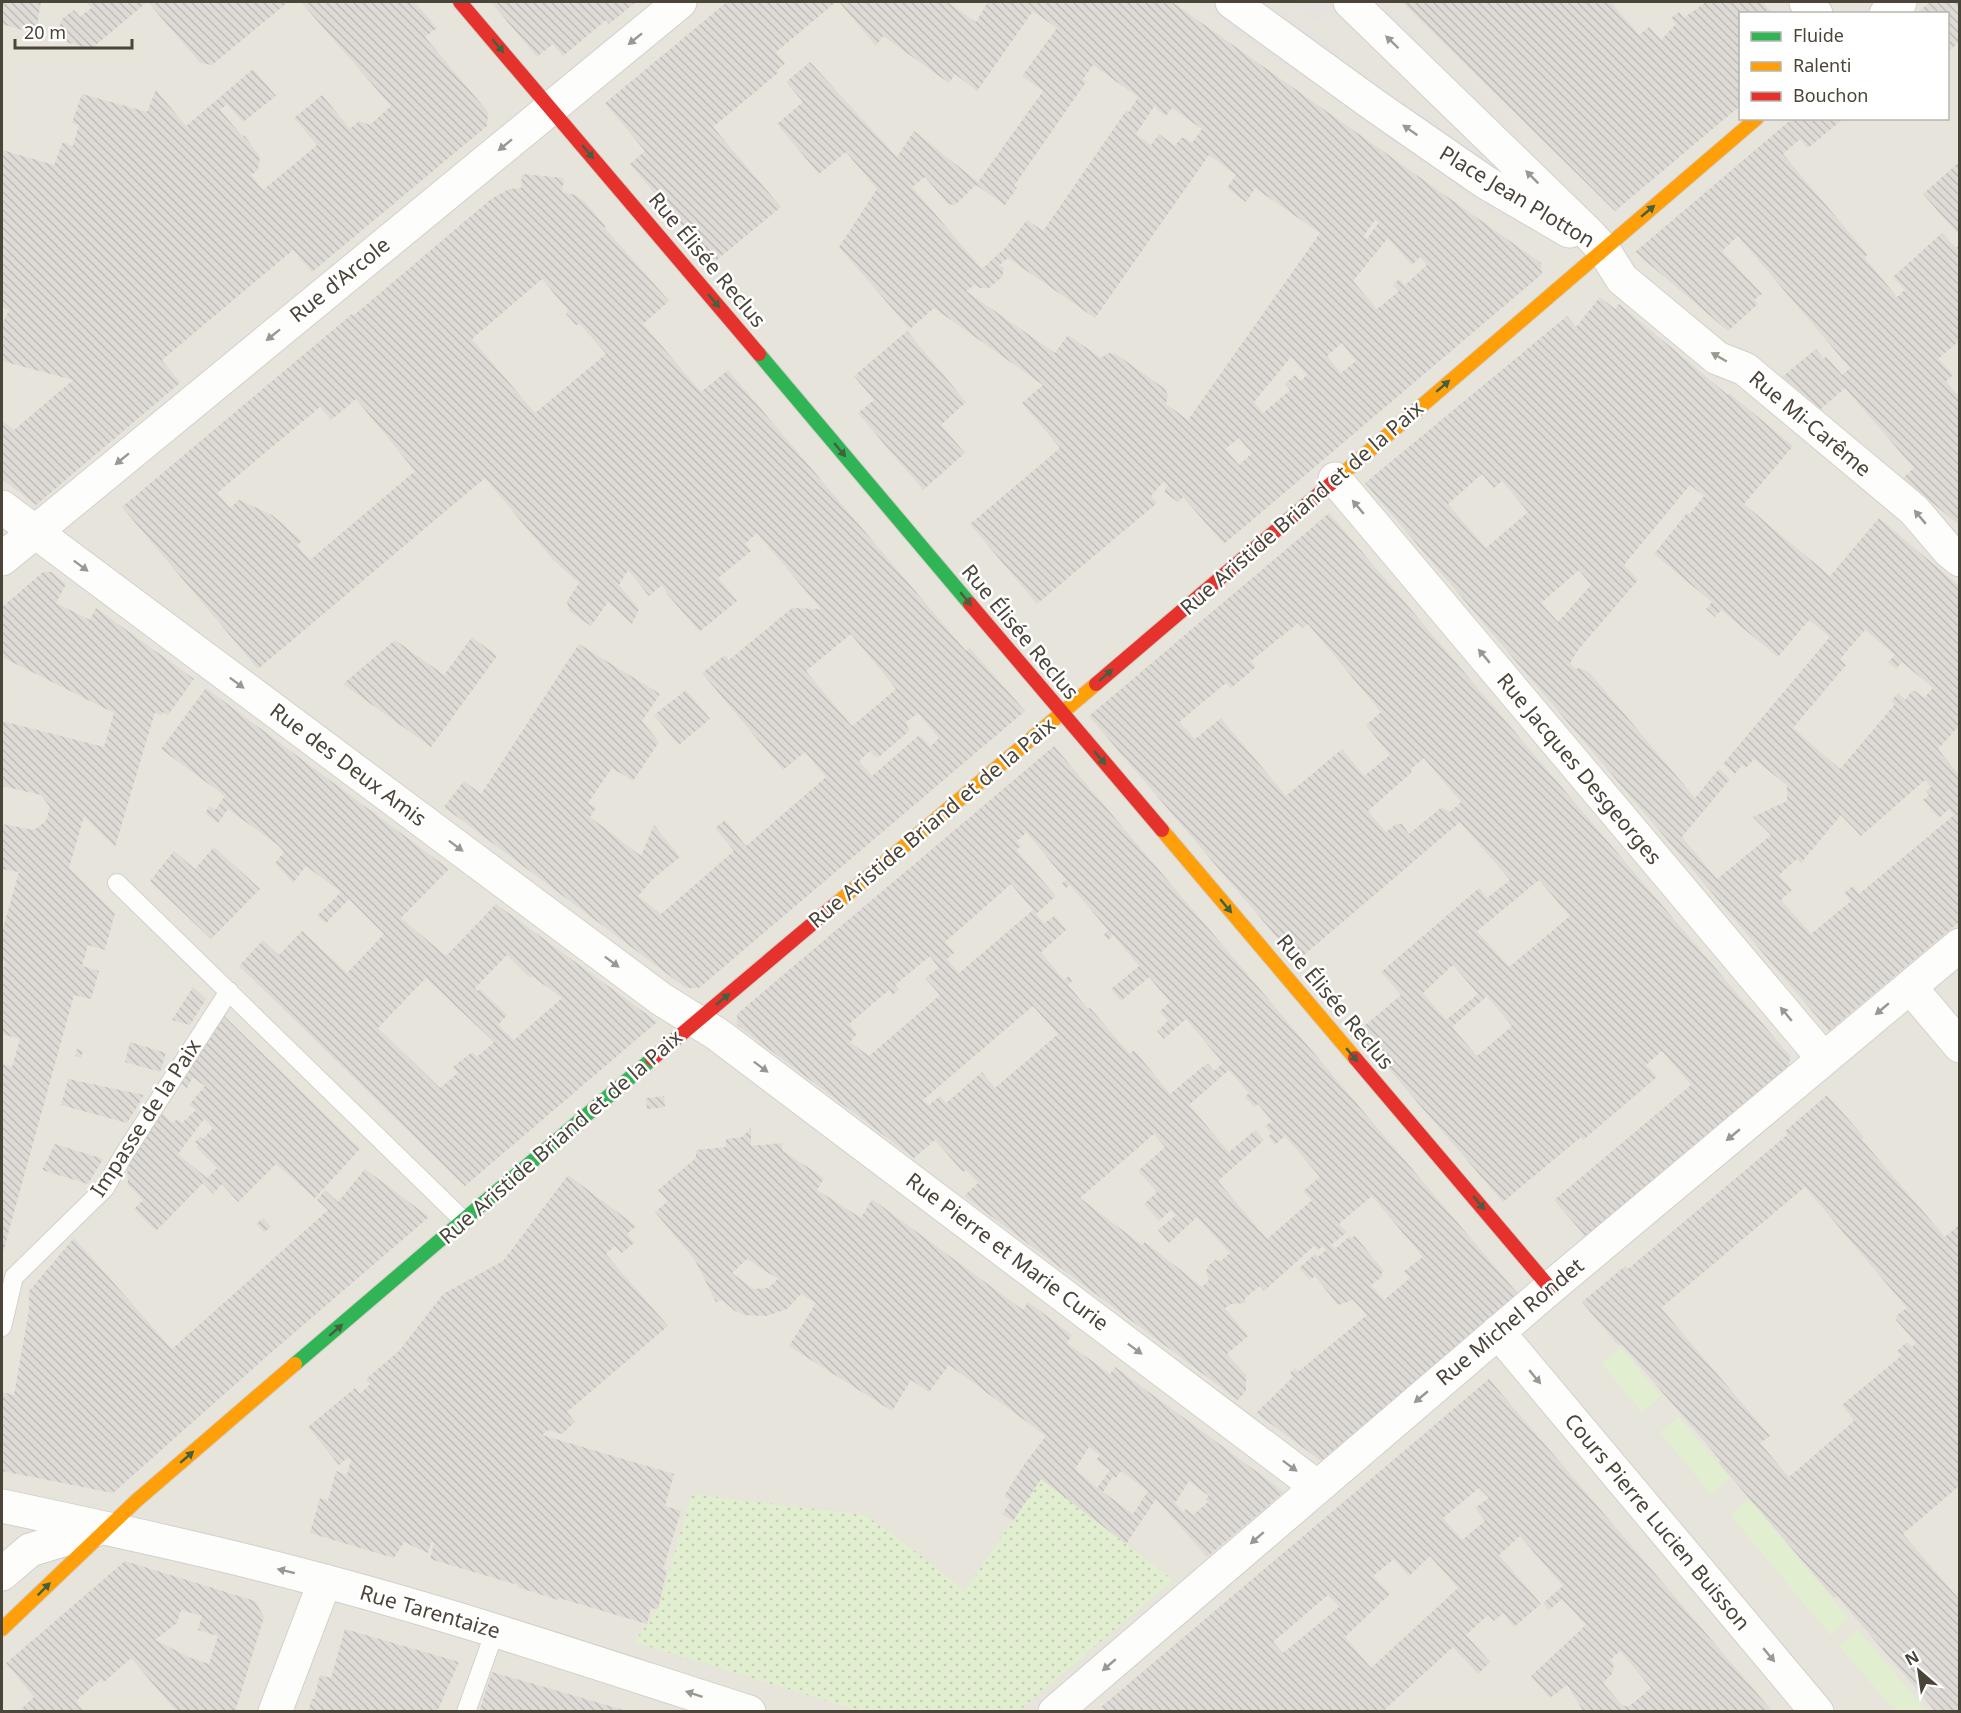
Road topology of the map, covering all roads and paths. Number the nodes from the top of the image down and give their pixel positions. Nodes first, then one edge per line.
1 (460, 2) edge
2 (680, 2) edge
3 (1232, 2) edge
4 (1350, 2) edge
5 (1900, 2) edge
6 (1888, 12) edge
7 (550, 108) junction
8 (1755, 120) edge
9 (1603, 249) junction
10 (1335, 479) junction
11 (2, 507) edge
12 (34, 531) junction
13 (2, 559) edge
14 (1959, 560) edge
15 (1062, 713) junction
16 (117, 882) dead end
17 (1959, 945) edge
18 (1910, 987) junction
19 (229, 991) junction
20 (697, 1020) junction
21 (1959, 1046) edge
22 (1823, 1058) junction
23 (464, 1221) junction
24 (1550, 1288) junction
25 (2, 1327) edge
26 (1498, 1332) junction
27 (1316, 1486) junction
28 (2, 1506) edge
29 (2, 1526) edge
30 (106, 1527) junction
31 (2, 1574) edge
32 (325, 1581) junction
33 (2, 1629) edge
34 (495, 1631) junction
35 (1060, 1709) edge
36 (275, 1712) edge
37 (466, 1712) edge
38 (749, 1712) edge
39 (1817, 1712) edge

1 -> 7 street, Rue Élisée Reclus
2 -> 7 street, Rue d'Arcole
9 -> 3 street, Place Jean Plotton
9 -> 4 street, Place Jean Plotton
5 - 6 street
7 -> 12 street, Rue d'Arcole
7 -> 15 street, Rue Élisée Reclus
9 -> 8 street, Rue Aristide Briand et de la Paix
10 -> 9 street, Rue Aristide Briand et de la Paix
14 -> 9 street, Rue Mi-Carême
15 -> 10 street, Rue Aristide Briand et de la Paix
22 -> 10 street, Rue Jacques Desgeorges
11 - 12 street, Rue des Deux Amis
12 - 13 street, Rue d'Arcole
12 -> 20 street, Rue des Deux Amis
20 -> 15 street, Rue Aristide Briand et de la Paix
15 -> 24 street, Rue Élisée Reclus
16 - 19 lane
17 - 18 street, Rue Michel Rondet
18 - 21 street
18 -> 22 street, Rue Michel Rondet
19 - 23 lane
19 - 25 lane, Impasse de la Paix
20 - 23 street, Rue Aristide Briand et de la Paix
20 -> 27 street, Rue Pierre et Marie Curie
22 -> 24 street, Rue Michel Rondet
30 -> 23 street, Rue Aristide Briand et de la Paix
24 - 26 street, Rue Michel Rondet
26 -> 27 street, Rue Michel Rondet
26 -> 39 street, Cours Pierre Lucien Buisson
27 -> 35 street, Rue Michel Rondet
28 - 30 street
29 - 30 street
30 - 31 street, Rue Aristide Briand et de la Paix
32 -> 30 street, Rue Tarentaize
33 -> 30 street, Rue Aristide Briand et de la Paix
32 - 34 street, Rue Tarentaize
32 - 36 street
34 - 37 lane
38 -> 34 street, Rue Tarentaize

